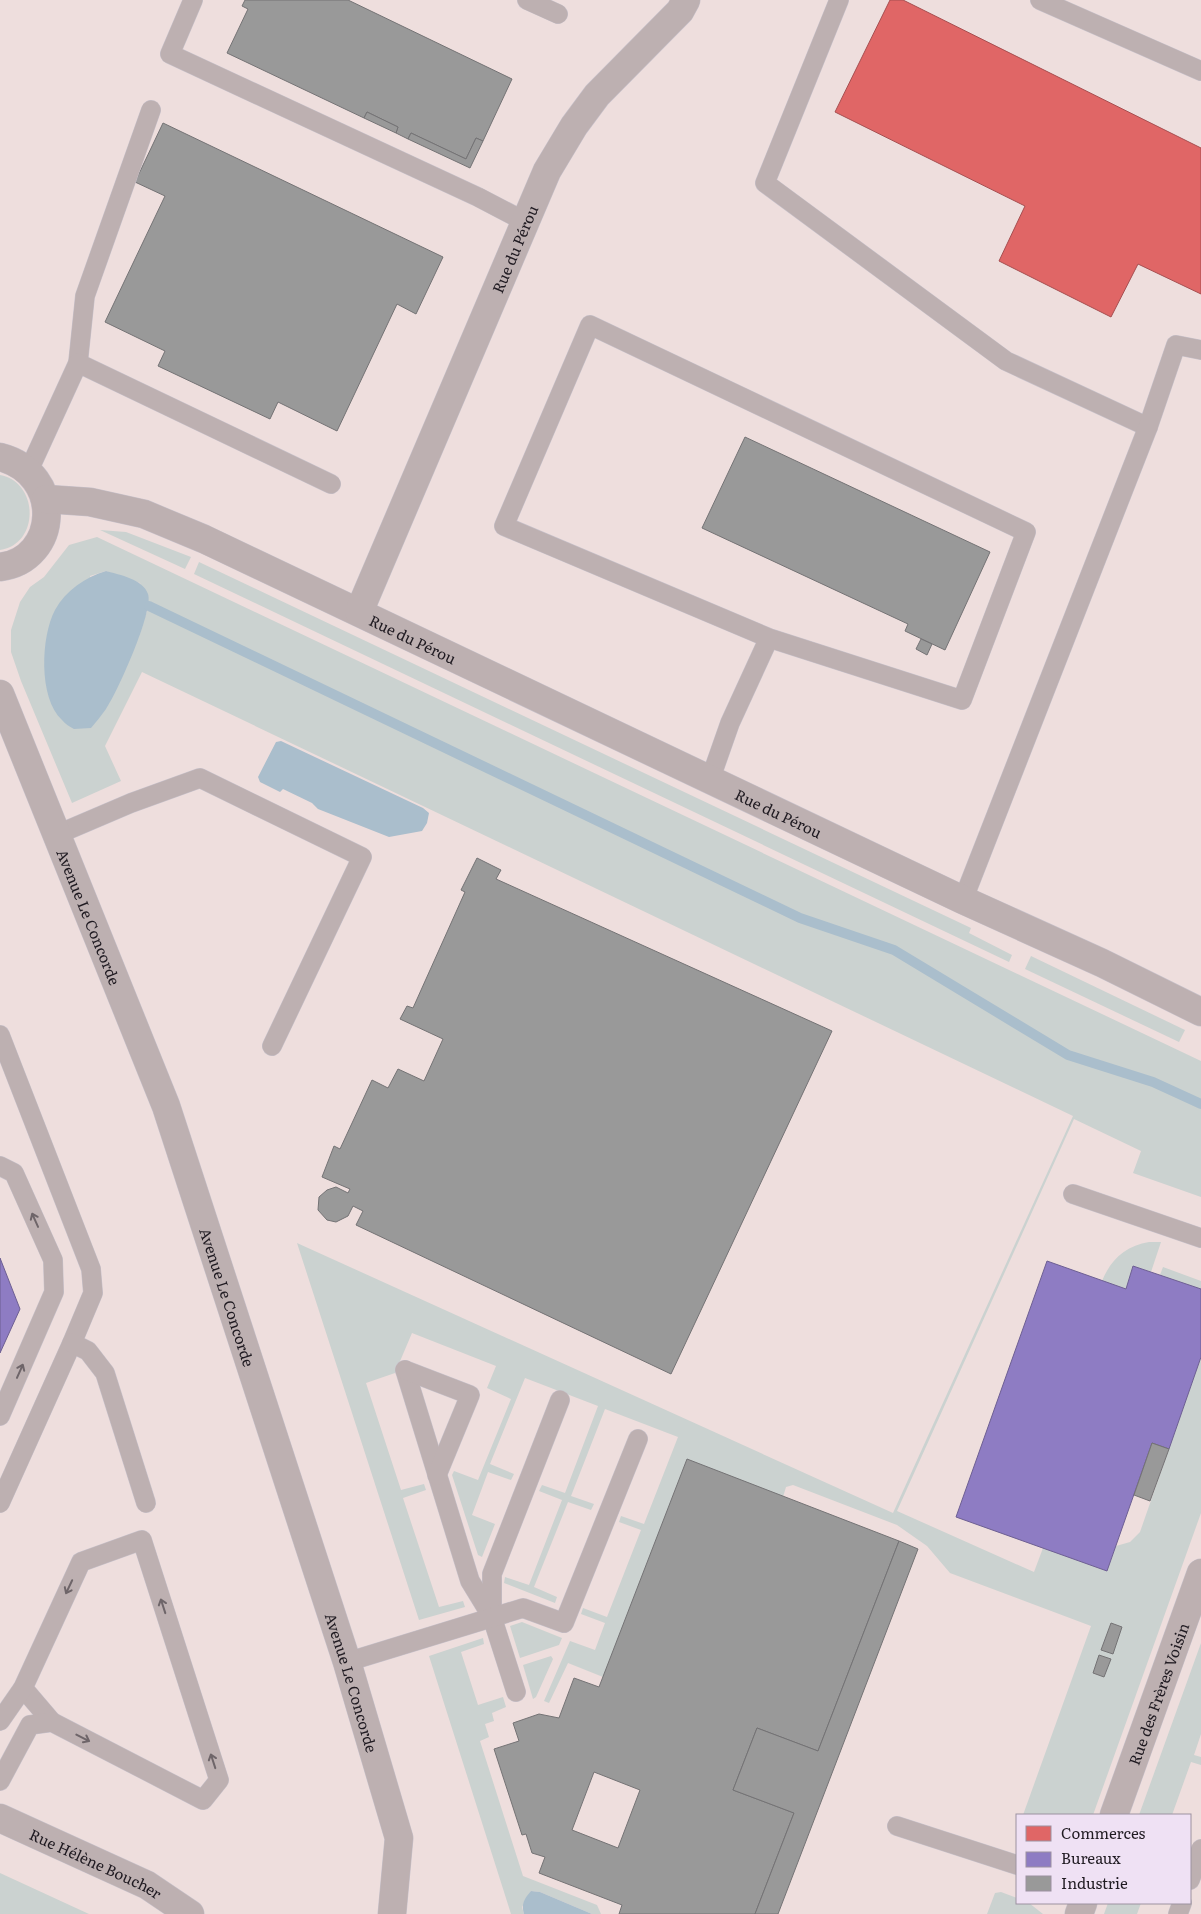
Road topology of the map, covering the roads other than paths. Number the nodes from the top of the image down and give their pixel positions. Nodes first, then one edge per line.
1 (193, 0) edge
2 (527, 0) edge
3 (686, 0) edge
4 (838, 0) edge
5 (1040, 0) edge
6 (558, 14) dead end
7 (1201, 71) edge
8 (150, 110) dead end
9 (524, 221) junction
10 (1201, 350) edge
11 (78, 362) junction
12 (1148, 427) junction
13 (0, 457) edge
14 (29, 470) junction
15 (331, 484) dead end
16 (46, 499) junction
17 (0, 567) edge
18 (358, 612) junction
19 (770, 638) junction
20 (0, 694) edge
21 (710, 780) junction
22 (56, 835) junction
23 (963, 900) junction
24 (1201, 1012) edge
25 (0, 1034) edge
26 (272, 1046) dead end
27 (0, 1166) edge
28 (1073, 1194) dead end
29 (1201, 1238) edge
30 (72, 1343) junction
31 (560, 1400) dead end
32 (0, 1416) edge
33 (638, 1439) dead end
34 (437, 1475) junction
35 (0, 1503) edge
36 (146, 1503) dead end
37 (1201, 1573) edge
38 (492, 1617) junction
39 (347, 1662) junction
40 (23, 1688) junction
41 (516, 1692) dead end
42 (0, 1721) edge
43 (52, 1722) junction
44 (0, 1782) edge
45 (1114, 1814) edge
46 (0, 1818) edge
47 (897, 1826) dead end
48 (1201, 1849) edge
49 (1016, 1865) edge
50 (1191, 1877) edge
51 (190, 1914) edge
52 (392, 1914) edge

1 - 9 lane
2 - 6 lane
3 - 9 street, Rue du Pérou
4 - 12 lane
5 - 7 lane
8 - 11 lane
9 - 18 street, Rue du Pérou
10 - 12 lane
11 - 14 lane
11 - 15 lane
12 - 23 lane
13 - 14 street
14 - 16 street
16 - 17 street
16 - 18 street, Rue du Pérou
18 - 21 street, Rue du Pérou
19 - 19 lane
19 - 21 lane
20 - 22 street, Avenue Le Concorde
21 - 23 street, Rue du Pérou
22 - 26 lane
22 - 39 street, Avenue Le Concorde
23 - 24 street, Rue du Pérou
25 - 30 lane
32 -> 27 lane
28 - 29 lane
30 - 35 lane
30 - 36 lane
31 - 38 lane
33 - 38 lane
34 - 34 lane
34 - 38 lane
37 - 45 street, Rue des Frères Voisin
38 - 39 lane
38 - 41 lane
39 - 52 street, Avenue Le Concorde
40 - 42 lane
40 - 43 lane
43 -> 40 lane
43 - 44 lane
46 - 51 street, Rue Hélène Boucher
47 - 49 lane
48 - 50 lane

